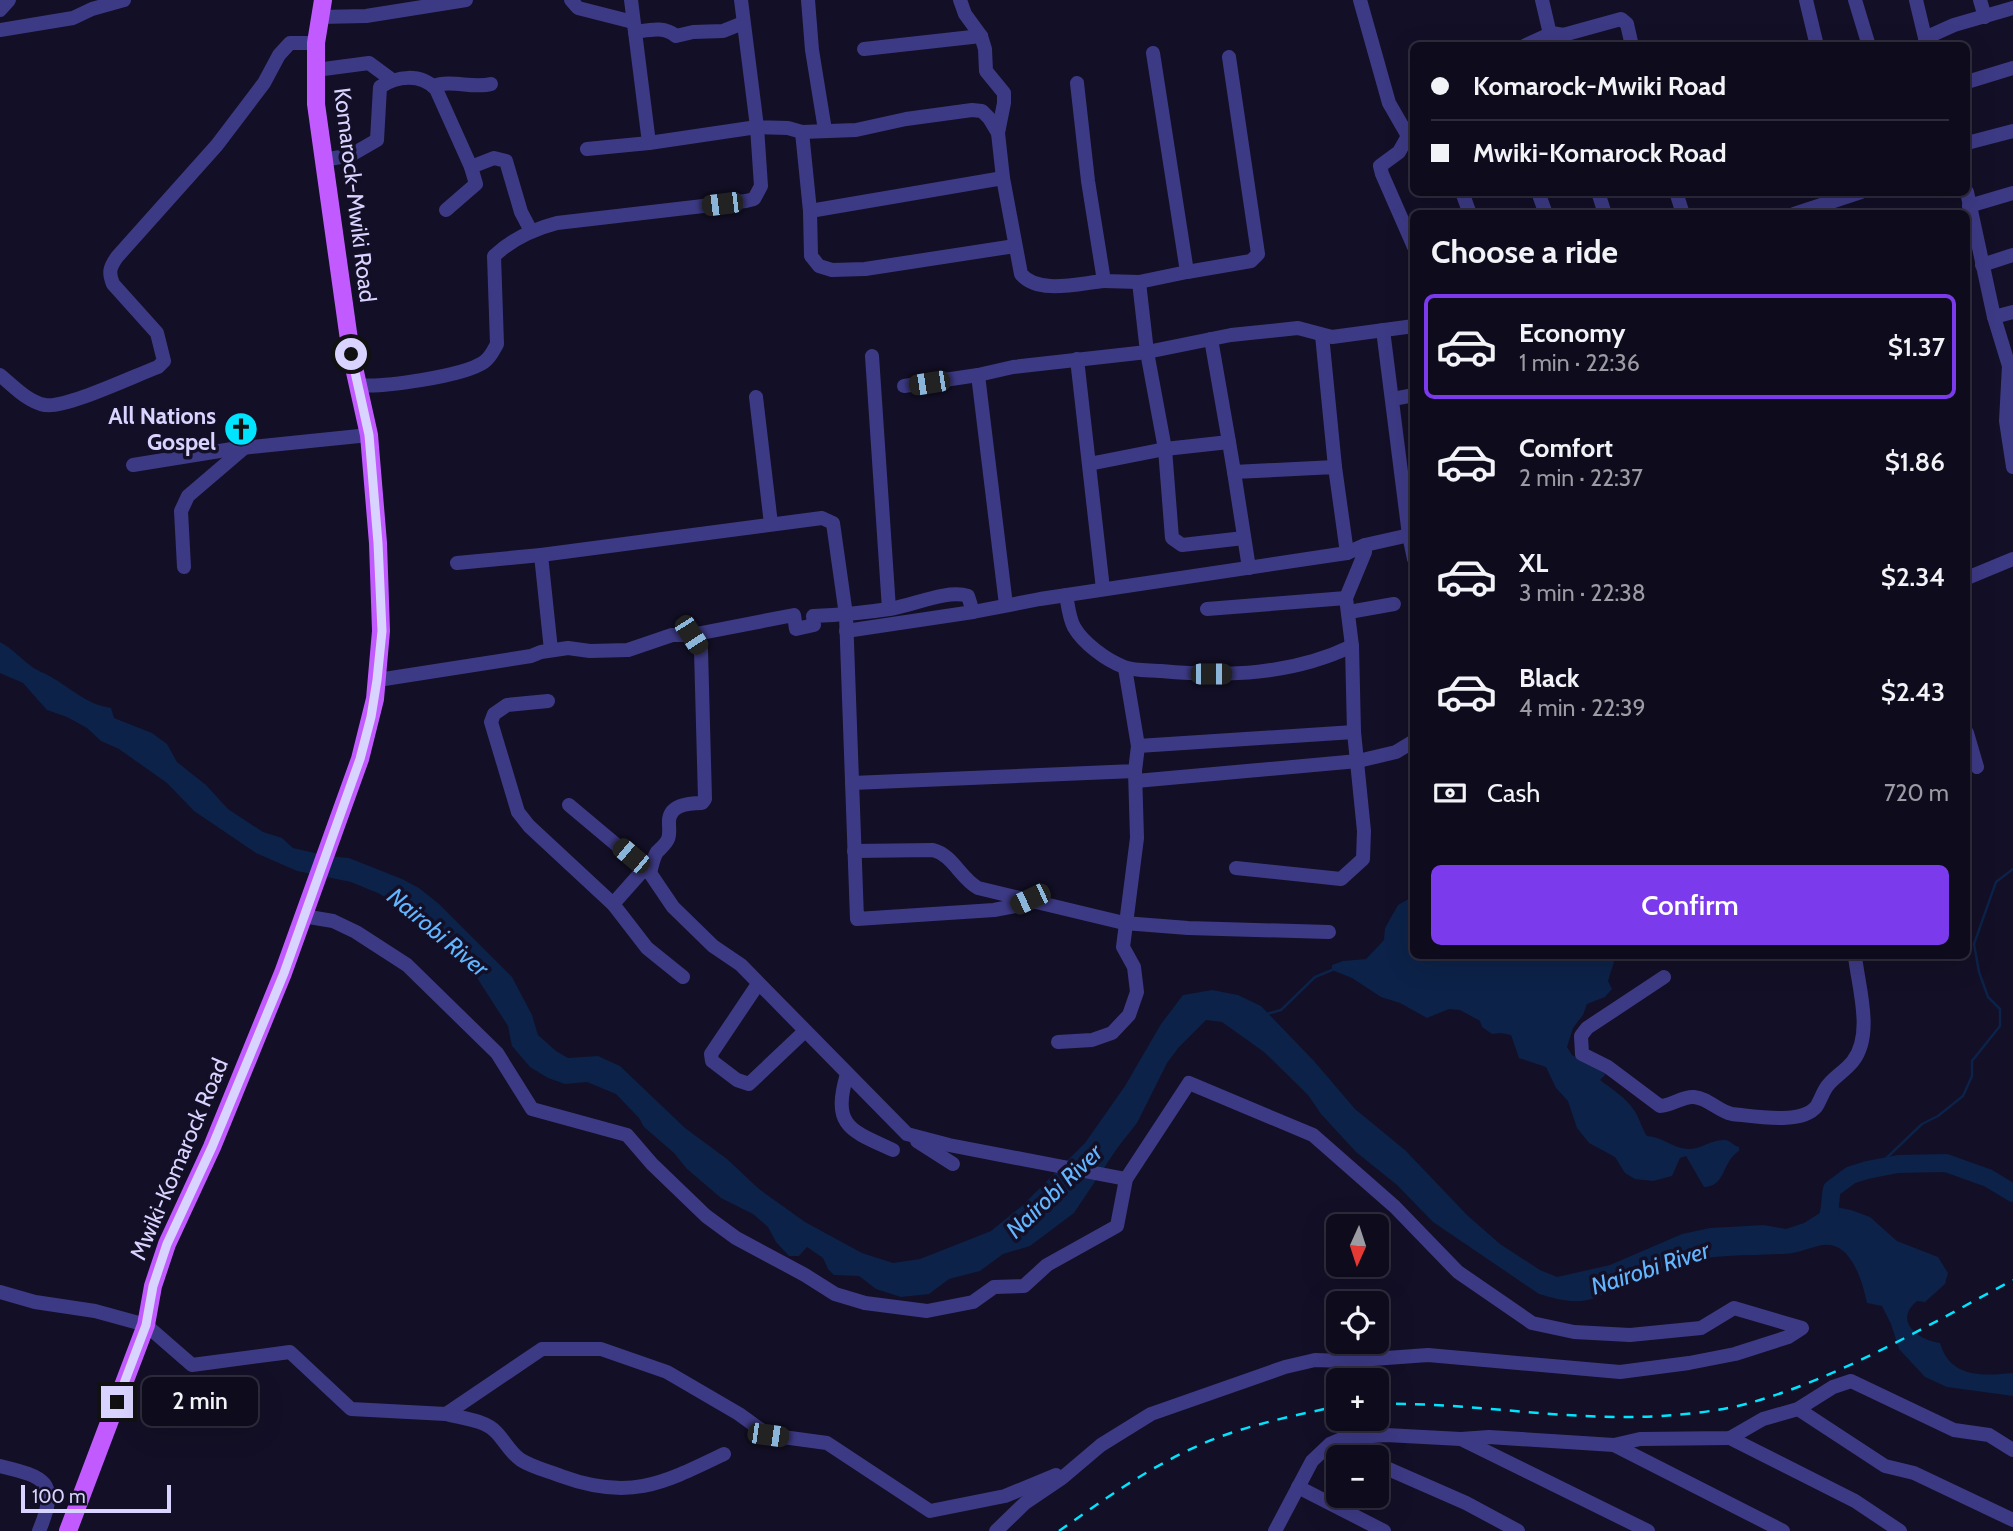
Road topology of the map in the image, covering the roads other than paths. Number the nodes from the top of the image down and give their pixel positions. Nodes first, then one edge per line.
1 (9, 0) edge
2 (124, 0) edge
3 (466, 0) edge
4 (571, 0) edge
5 (631, 0) edge
6 (808, 0) edge
7 (960, 0) edge
8 (1360, 0) edge
9 (1542, 0) edge
10 (1806, 0) edge
11 (1855, 0) edge
12 (1916, 0) edge
13 (1980, 0) edge
14 (745, 1) edge
15 (403, 5) edge
16 (2013, 8) edge
17 (322, 9) edge
18 (0, 10) edge
19 (1985, 17) junction
20 (743, 23) junction
21 (634, 27) junction
22 (0, 30) edge
23 (981, 36) junction
24 (1551, 38) edge
25 (1631, 42) edge
26 (1817, 42) edge
27 (1868, 42) edge
28 (1926, 42) edge
29 (316, 43) junction
30 (864, 49) dead end
31 (1153, 53) dead end
32 (1229, 57) dead end
33 (2013, 68) edge
34 (316, 70) junction
35 (392, 79) junction
36 (1970, 81) edge
37 (491, 83) dead end
38 (1077, 83) dead end
39 (433, 86) junction
40 (757, 127) junction
41 (825, 130) junction
42 (2013, 131) edge
43 (802, 132) junction
44 (998, 133) junction
45 (1410, 136) edge
46 (1410, 139) edge
47 (1970, 142) edge
48 (649, 143) junction
49 (587, 149) dead end
50 (324, 160) junction
51 (471, 167) junction
52 (1003, 178) junction
53 (2013, 193) edge
54 (1849, 196) edge
55 (1968, 199) edge
56 (446, 209) dead end
57 (1806, 210) edge
58 (810, 211) junction
59 (1970, 222) edge
60 (531, 231) junction
61 (1410, 237) edge
62 (1015, 246) junction
63 (2013, 255) edge
64 (1982, 265) junction
65 (1187, 272) junction
66 (1104, 281) junction
67 (1139, 282) junction
68 (2013, 312) edge
69 (1994, 317) junction
70 (1410, 327) edge
71 (1383, 330) junction
72 (1322, 335) junction
73 (1211, 339) junction
74 (1147, 352) junction
75 (872, 356) dead end
76 (1077, 359) junction
77 (2011, 365) edge
78 (0, 375) edge
79 (978, 375) junction
80 (357, 385) junction
81 (904, 386) dead end
82 (1410, 396) edge
83 (757, 397) dead end
84 (1393, 398) junction
85 (369, 435) junction
86 (2011, 435) edge
87 (1229, 442) junction
88 (244, 448) junction
89 (1165, 449) junction
90 (1089, 464) junction
91 (133, 465) dead end
92 (1335, 467) junction
93 (2013, 467) edge
94 (1234, 472) junction
95 (771, 524) junction
96 (1410, 526) edge
97 (1410, 534) edge
98 (1244, 538) junction
99 (1365, 545) junction
100 (1347, 553) junction
101 (541, 555) junction
102 (2013, 559) edge
103 (457, 563) dead end
104 (184, 567) dead end
105 (1249, 568) junction
106 (1970, 577) edge
107 (1103, 589) junction
108 (1066, 595) junction
109 (1394, 604) dead end
110 (1006, 605) junction
111 (1348, 605) junction
112 (889, 609) junction
113 (1207, 610) dead end
114 (973, 612) junction
115 (846, 615) junction
116 (846, 631) junction
117 (691, 635) junction
118 (1352, 646) junction
119 (551, 650) junction
120 (1125, 668) junction
121 (377, 680) junction
122 (548, 701) dead end
123 (1354, 732) junction
124 (1410, 743) edge
125 (1970, 744) edge
126 (1138, 746) junction
127 (1358, 761) junction
128 (1976, 767) dead end
129 (1135, 776) junction
130 (852, 783) junction
131 (569, 805) dead end
132 (328, 847) joint
133 (855, 851) junction
134 (1236, 868) dead end
135 (648, 870) junction
136 (1030, 899) junction
137 (613, 904) junction
138 (303, 916) junction
139 (1124, 923) junction
140 (1329, 932) dead end
141 (1855, 959) edge
142 (683, 977) dead end
143 (1664, 977) dead end
144 (758, 984) junction
145 (805, 1031) junction
146 (1058, 1042) dead end
147 (848, 1074) junction
148 (906, 1134) junction
149 (893, 1150) dead end
150 (953, 1164) dead end
151 (1119, 1178) junction
152 (0, 1292) edge
153 (146, 1325) junction
154 (1798, 1409) junction
155 (446, 1414) junction
156 (1344, 1438) junction
157 (1730, 1438) junction
158 (1461, 1439) junction
159 (1346, 1445) edge
160 (1614, 1445) junction
161 (2013, 1450) edge
162 (724, 1454) dead end
163 (0, 1466) edge
164 (1080, 1466) junction
165 (1389, 1469) edge
166 (1298, 1487) junction
167 (2013, 1521) edge
168 (39, 1531) edge
169 (68, 1531) edge
170 (996, 1531) edge
171 (1275, 1531) edge
172 (1384, 1531) edge
173 (1518, 1531) edge
174 (1648, 1531) edge
175 (1783, 1531) edge
176 (1900, 1531) edge

1 - 18 street
2 - 22 street
3 - 15 street
4 - 21 street
5 - 21 street
6 - 41 street
7 - 23 street
8 - 45 street
9 - 24 street
10 - 26 street
11 - 27 street
12 - 28 street
13 - 19 street
14 - 20 street
15 - 17 street
16 - 19 street
17 - 29 main road, Komarock-Mwiki Road
19 - 28 street
20 - 21 street
20 - 40 street
21 - 48 street
23 - 30 street
23 - 44 street
24 - 25 street
29 - 34 main road, Komarock-Mwiki Road
29 - 78 street
31 - 65 street
32 - 65 street
33 - 36 street
34 - 35 street
34 - 50 main road, Komarock-Mwiki Road
35 - 39 street
35 - 50 street
37 - 39 street
38 - 66 street
39 - 51 street
40 - 43 street
40 - 48 street
40 - 60 street
41 - 43 street
41 - 44 street
42 - 47 street
43 - 58 street
44 - 52 street
46 - 61 street
48 - 49 street
50 - 80 main road, Komarock-Mwiki Road
51 - 56 street
51 - 60 street
52 - 58 street
52 - 62 street
53 - 55 street
54 - 57 street
58 - 62 street
59 - 64 street
60 - 80 street
62 - 66 street
63 - 64 street
64 - 69 street
65 - 67 street
66 - 67 street
67 - 74 street
68 - 69 street
69 - 77 street
70 - 71 street
71 - 72 street
71 - 84 street
72 - 73 street
72 - 92 street
73 - 74 street
73 - 87 street
74 - 76 street
74 - 89 street
75 - 112 street
76 - 79 street
76 - 90 street
77 - 86 street
79 - 81 street
79 - 110 street
80 - 85 main road, Komarock-Mwiki Road
82 - 84 street
83 - 95 street
84 - 96 street
85 - 88 street
85 - 121 main road, Komarock-Mwiki Road
86 - 93 street
87 - 89 street
87 - 94 street
88 - 91 street
88 - 104 street
89 - 90 street
89 - 98 street
90 - 107 street
92 - 94 street
92 - 100 street
94 - 98 street
95 - 101 street
95 - 115 street
97 - 99 street
98 - 105 street
99 - 100 street
99 - 111 street
100 - 105 street
101 - 103 street
101 - 119 street
102 - 106 street
105 - 107 street
107 - 108 street
108 - 110 street
108 - 120 street
109 - 111 street
110 - 114 street
111 - 113 street
111 - 118 street
112 - 114 street
112 - 115 street
114 - 116 street
115 - 116 street
115 - 117 street
116 - 130 street
117 - 119 street
117 - 135 street
118 - 120 street
118 - 123 street
119 - 121 street
120 - 126 street
121 - 132 main road, Komarock-Mwiki Road
122 - 137 street
123 - 126 street
123 - 127 street
124 - 127 street
125 - 128 street
126 - 129 street
127 - 129 street
127 - 134 street
129 - 130 street
129 - 139 street
130 - 133 street
131 - 135 street
132 - 138 main road, Mwiki-Komarock Road
133 - 136 street
133 - 136 street
135 - 137 street
135 - 144 street
136 - 139 street
137 - 142 street
138 - 151 street
138 - 153 main road, Mwiki-Komarock Road
139 - 140 street
139 - 146 street
141 - 143 street
144 - 145 street
144 - 145 street
145 - 147 street
147 - 148 street
147 - 149 street
148 - 150 street
148 - 151 street
151 - 164 street
152 - 153 street
153 - 155 street
153 - 169 main road, Mwiki-Komarock Road
154 - 157 street
154 - 161 street
154 - 167 street
155 - 162 street
155 - 164 street
156 - 158 street
156 - 159 street
156 - 166 street
157 - 160 street
157 - 176 street
158 - 160 street
158 - 174 street
160 - 175 street
163 - 168 street
164 - 170 street
165 - 173 street
166 - 171 street
166 - 172 street

